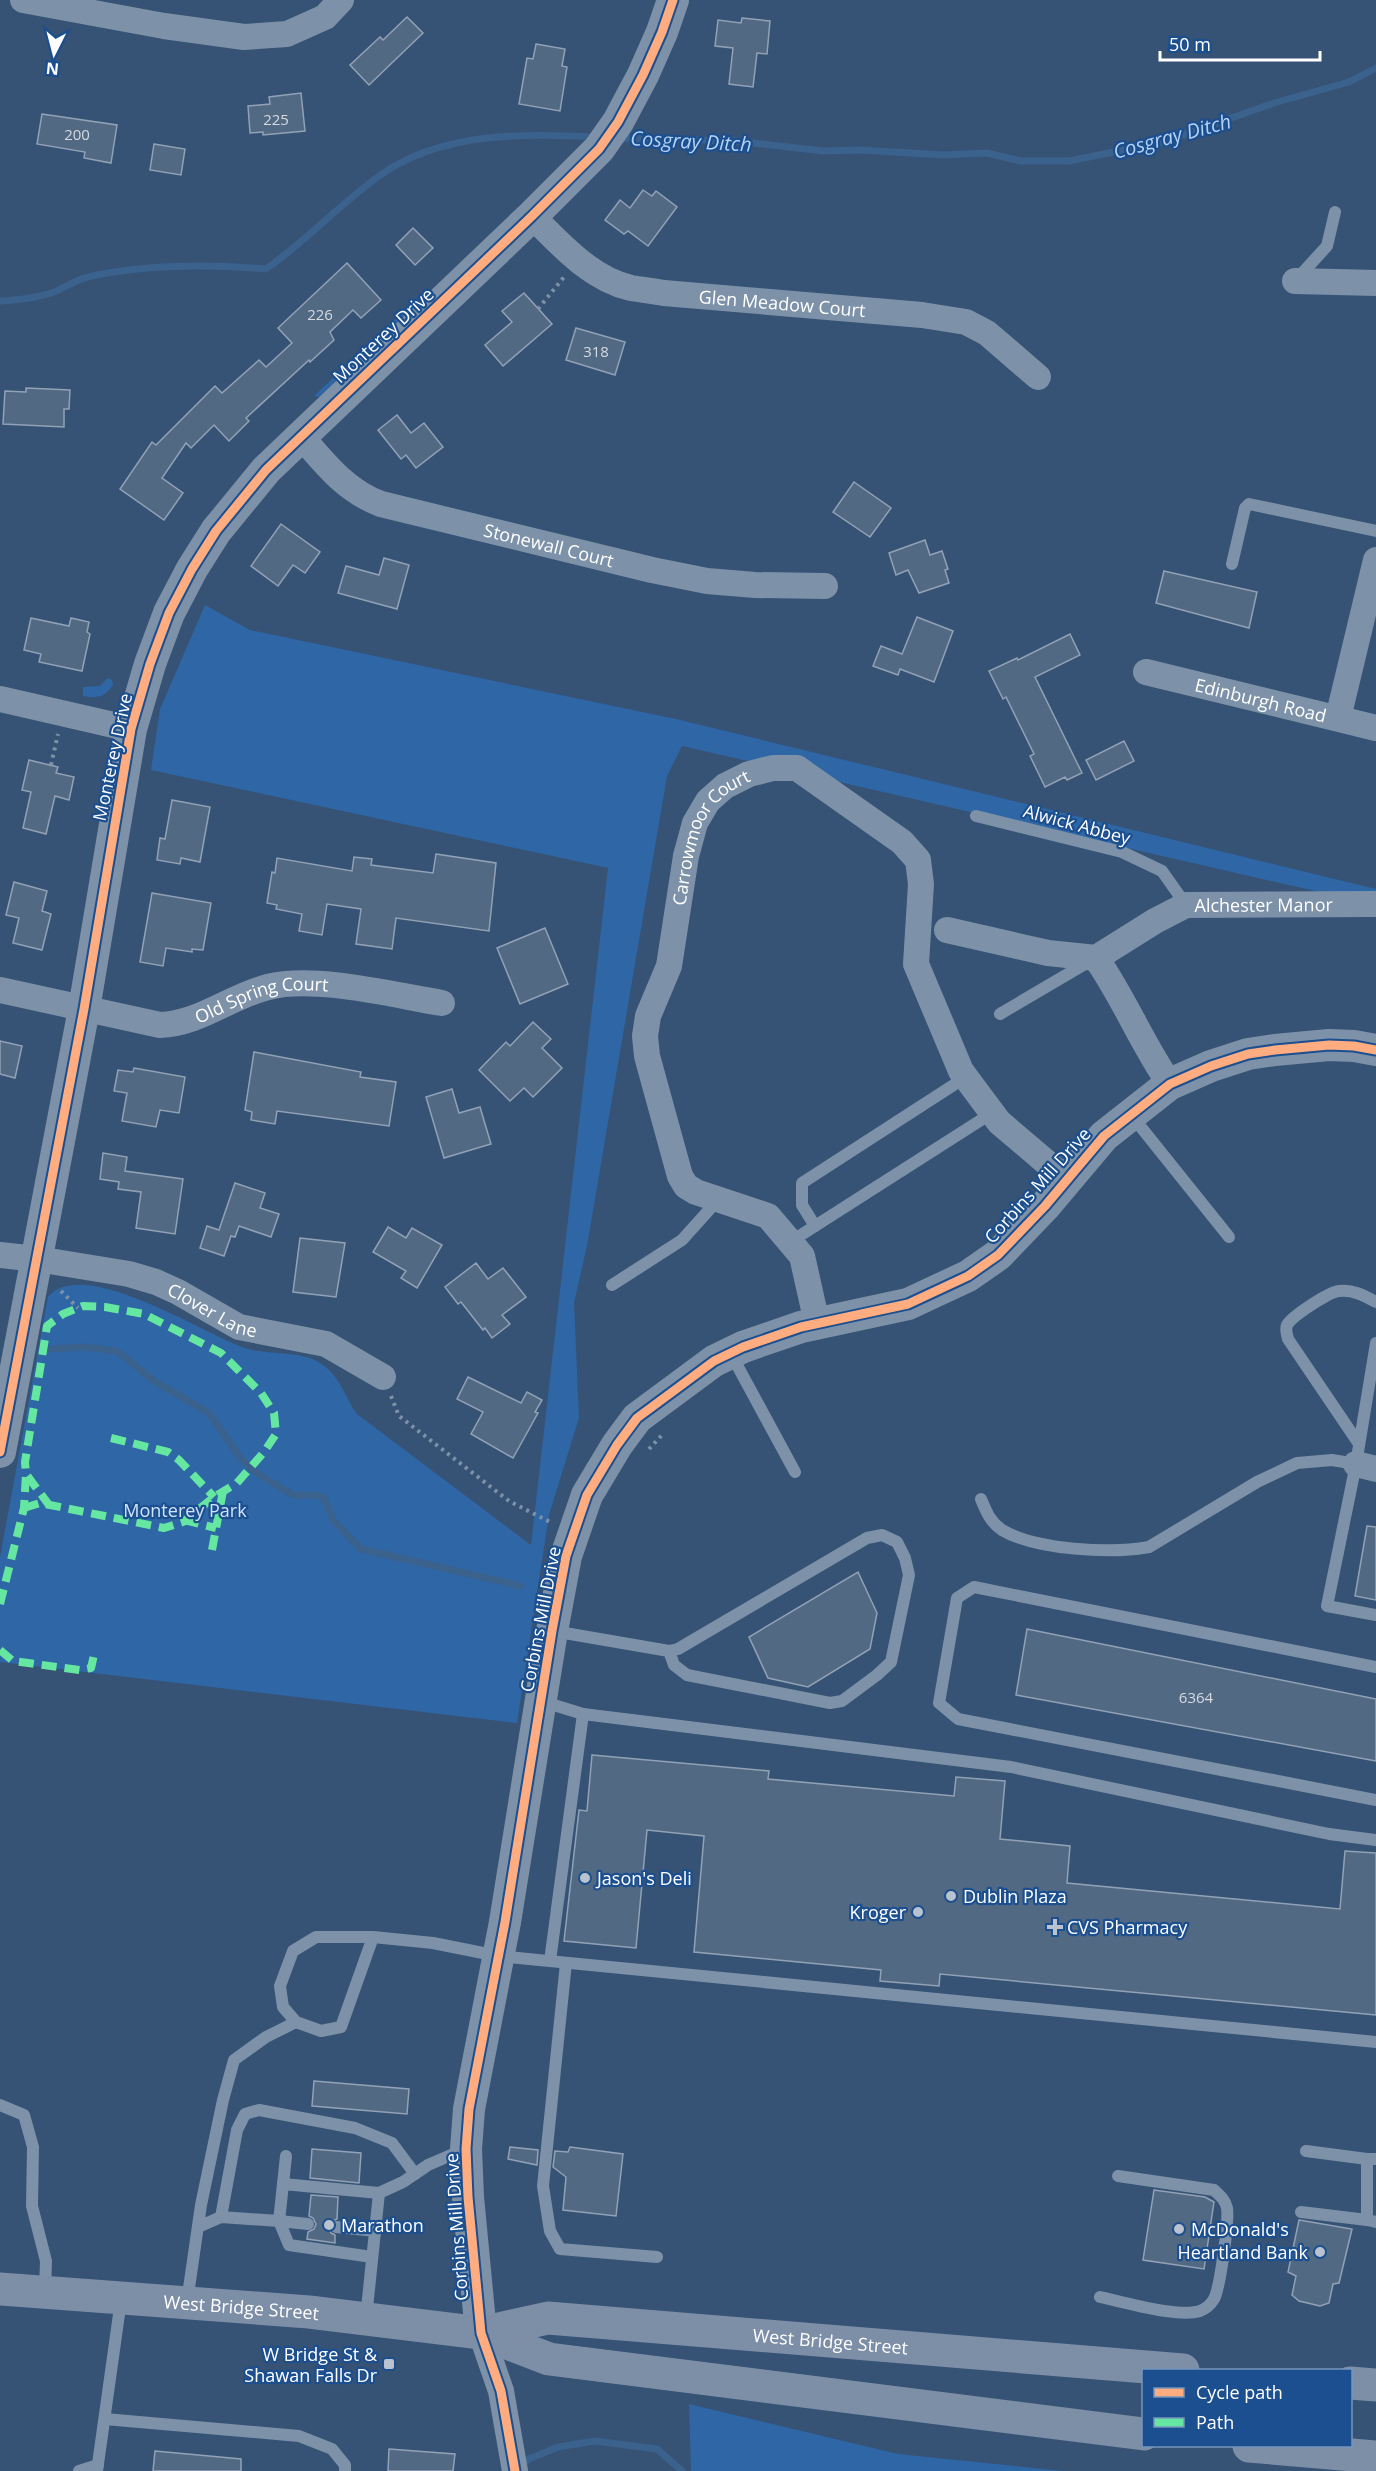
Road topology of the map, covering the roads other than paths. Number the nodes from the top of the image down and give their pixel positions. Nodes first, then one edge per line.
1 (23, 0) edge
2 (341, 0) edge
3 (673, 0) edge
4 (1335, 212) dead end
5 (532, 216) junction
6 (1295, 281) joint
7 (1376, 283) edge
8 (1038, 377) dead end
9 (301, 436) junction
10 (1376, 531) edge
11 (1376, 560) edge
12 (1232, 564) dead end
13 (825, 586) dead end
14 (1146, 672) dead end
15 (0, 699) edge
16 (1338, 718) junction
17 (1376, 728) edge
18 (131, 729) junction
19 (976, 816) dead end
20 (1376, 904) edge
21 (1186, 905) junction
22 (947, 930) dead end
23 (1096, 958) junction
24 (0, 990) edge
25 (442, 1003) dead end
26 (84, 1009) junction
27 (1000, 1014) dead end
28 (1376, 1050) edge
29 (966, 1077) junction
30 (1170, 1084) junction
31 (993, 1113) junction
32 (1132, 1115) junction
33 (1067, 1180) junction
34 (718, 1200) junction
35 (815, 1226) junction
36 (1229, 1237) dead end
37 (790, 1242) junction
38 (0, 1255) edge
39 (37, 1258) junction
40 (612, 1285) dead end
41 (1376, 1302) edge
42 (817, 1323) junction
43 (1376, 1343) edge
44 (730, 1353) junction
45 (383, 1377) road end
46 (1371, 1405) edge
47 (0, 1452) edge
48 (1364, 1459) edge
49 (795, 1473) dead end
50 (981, 1499) dead end
51 (1376, 1615) edge
52 (552, 1631) junction
53 (669, 1651) junction
54 (1376, 1667) edge
55 (541, 1701) junction
56 (583, 1714) junction
57 (1376, 1800) edge
58 (1376, 1840) edge
59 (373, 1937) junction
60 (498, 1956) junction
61 (550, 1961) junction
62 (566, 1963) junction
63 (296, 2022) junction
64 (1376, 2042) edge
65 (0, 2105) edge
66 (466, 2149) junction
67 (1306, 2151) dead end
68 (286, 2156) dead end
69 (1371, 2159) edge
70 (414, 2174) junction
71 (1118, 2176) dead end
72 (283, 2184) junction
73 (379, 2193) junction
74 (1302, 2212) dead end
75 (221, 2217) junction
76 (279, 2221) junction
77 (1371, 2221) edge
78 (308, 2224) dead end
79 (198, 2227) junction
80 (336, 2227) dead end
81 (376, 2231) junction
82 (372, 2257) junction
83 (657, 2257) dead end
84 (0, 2289) edge
85 (45, 2293) junction
86 (1100, 2297) dead end
87 (121, 2299) junction
88 (187, 2303) junction
89 (365, 2319) junction
90 (481, 2333) junction
91 (1171, 2369) edge
92 (1352, 2383) edge
93 (1376, 2385) edge
94 (105, 2419) junction
95 (1142, 2434) edge
96 (1270, 2447) edge
97 (1376, 2457) edge
98 (98, 2468) edge
99 (79, 2471) edge
100 (345, 2471) edge
101 (515, 2471) edge

1 - 2 street
3 - 5 street, Monterey Drive
4 - 6 lane
5 - 8 street, Glen Meadow Court
5 - 9 street, Monterey Drive
6 - 7 street
9 - 13 street, Stonewall Court
9 - 18 street, Monterey Drive
10 - 12 lane
11 - 16 street
14 - 16 street, Edinburgh Road
15 - 18 street
16 - 17 street, Edinburgh Road
18 - 26 street, Monterey Drive
19 - 21 lane, Alwick Abbey
20 - 21 street, Alchester Manor
21 - 23 street, Alchester Manor
22 - 23 street
23 - 27 lane, Alchester Manor
23 - 30 street
24 - 26 street, Old Spring Court
25 - 26 street, Old Spring Court
26 - 39 street, Monterey Drive
28 - 30 street, Corbins Mill Drive
29 - 31 street, Carrowmoor Court
29 - 34 street, Carrowmoor Court
29 - 35 lane
30 - 32 street, Corbins Mill Drive
31 - 33 street, Carrowmoor Court
31 - 35 lane
32 - 33 street, Corbins Mill Drive
32 - 36 lane
33 - 42 street, Corbins Mill Drive
34 - 37 street, Carrowmoor Court
34 - 40 lane
35 - 37 lane
37 - 42 street, Carrowmoor Court
38 - 39 street, Clover Lane
39 - 45 street, Clover Lane
39 - 47 street, Monterey Drive
41 - 48 lane
42 - 44 street, Corbins Mill Drive
43 - 46 lane
44 - 49 lane
44 - 52 street, Corbins Mill Drive
46 - 48 lane
48 - 50 lane
48 - 51 lane
52 - 53 lane
52 - 55 street, Corbins Mill Drive
53 - 53 lane
54 - 57 lane
55 - 56 lane
55 - 60 street, Corbins Mill Drive
56 - 58 lane
56 - 61 lane
59 - 60 lane
59 - 63 lane
59 - 63 lane
60 - 61 lane
60 - 66 street, Corbins Mill Drive
61 - 62 lane
62 - 64 lane
62 - 83 lane
63 - 79 lane
65 - 85 lane
66 - 70 lane
66 - 90 street, Corbins Mill Drive
67 - 69 lane
68 - 72 lane
69 - 77 lane
70 - 73 lane
70 - 75 lane
71 - 86 lane
72 - 73 lane
72 - 76 lane
73 - 81 lane
74 - 77 lane
75 - 76 lane
75 - 79 lane
76 - 78 lane
76 - 82 lane
79 - 88 lane
80 - 81 lane
81 - 82 lane
82 - 89 lane
84 - 85 main road, West Bridge Street
85 - 87 main road, West Bridge Street
87 - 88 main road, West Bridge Street
87 - 94 lane
88 - 89 main road, West Bridge Street
89 - 90 main road, West Bridge Street
90 - 91 main road, West Bridge Street
90 - 95 main road, West Bridge Street
90 - 101 street
92 - 93 main road
94 - 98 lane
94 - 100 lane
96 - 97 main road
98 - 99 lane

